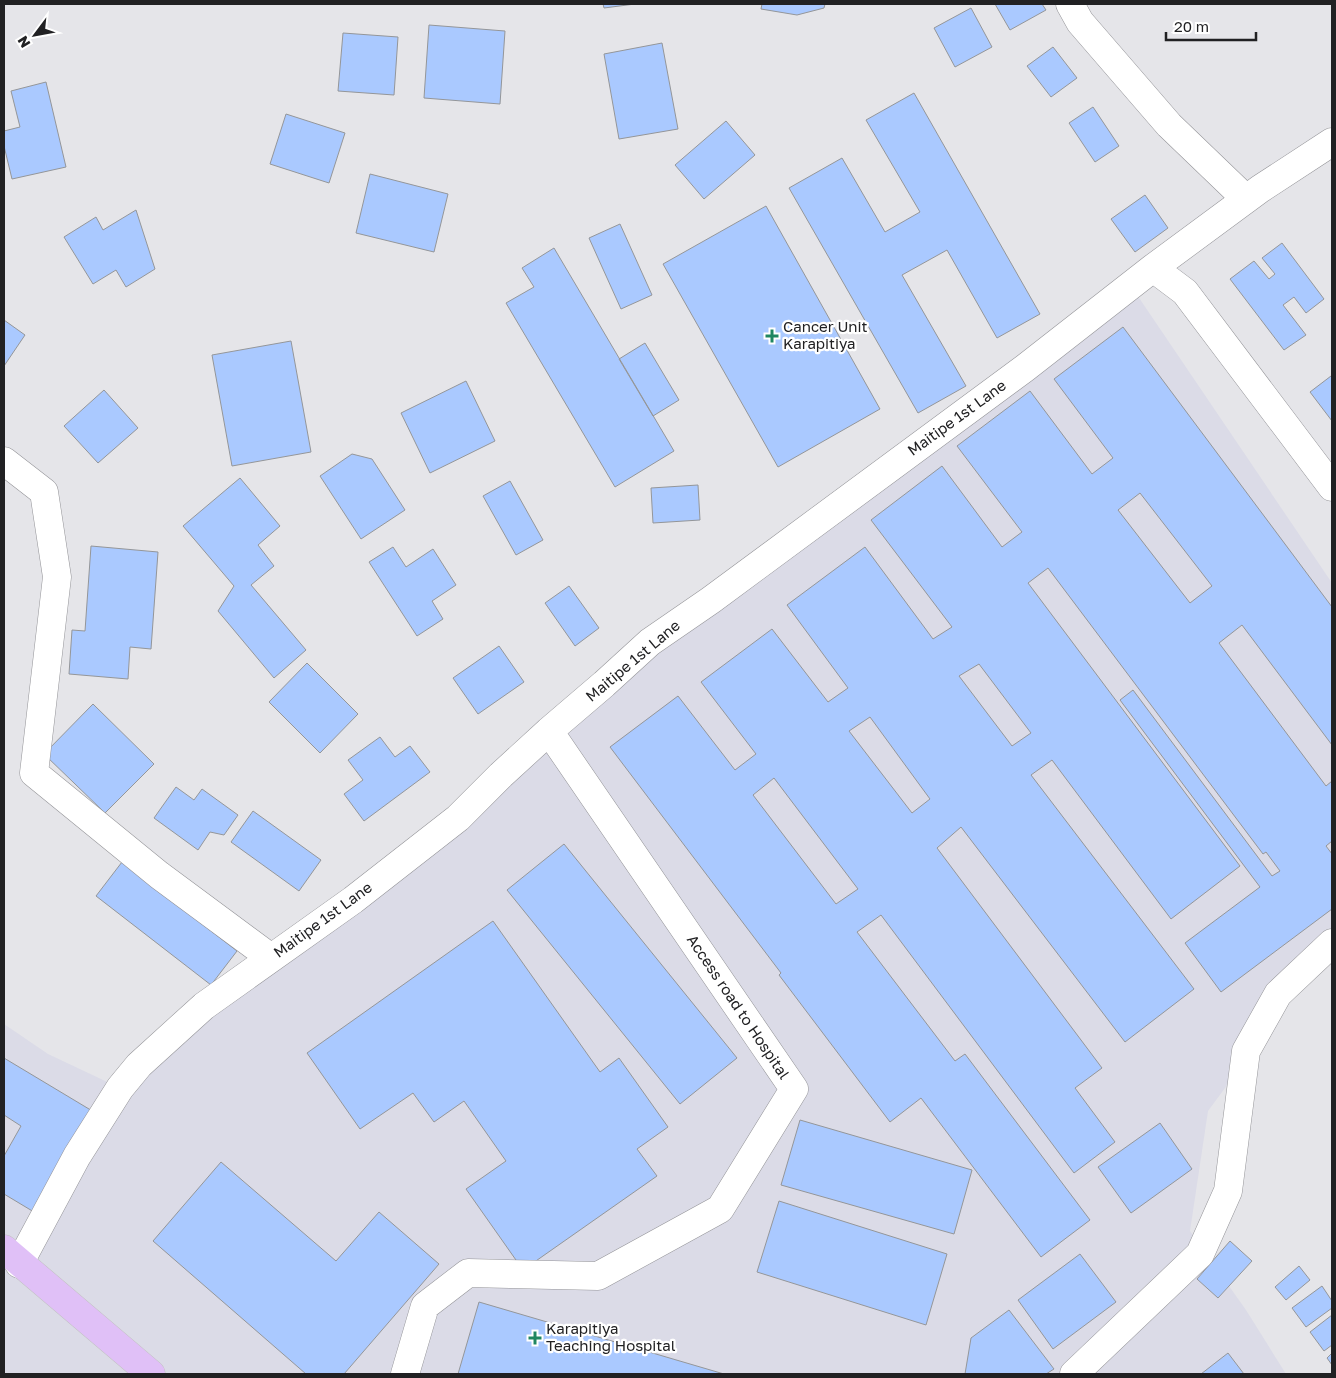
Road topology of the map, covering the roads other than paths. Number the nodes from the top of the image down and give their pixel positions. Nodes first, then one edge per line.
1 (1070, 4) edge
2 (1332, 142) edge
3 (1246, 199) junction
4 (1153, 268) junction
5 (4, 462) edge
6 (1332, 487) edge
7 (549, 731) junction
8 (1332, 943) edge
9 (271, 958) junction
10 (12, 1257) edge
11 (151, 1374) edge
12 (405, 1374) edge
13 (1074, 1374) edge

1 - 3 street
2 - 3 street, Maitipe 1st Lane
3 - 4 street, Maitipe 1st Lane
4 - 6 street
4 - 7 street, Maitipe 1st Lane
5 - 9 street
7 - 9 street, Maitipe 1st Lane
7 - 12 street, Access road to Hospital
8 - 13 street
9 - 10 street, Maitipe 1st Lane
10 - 11 main road

